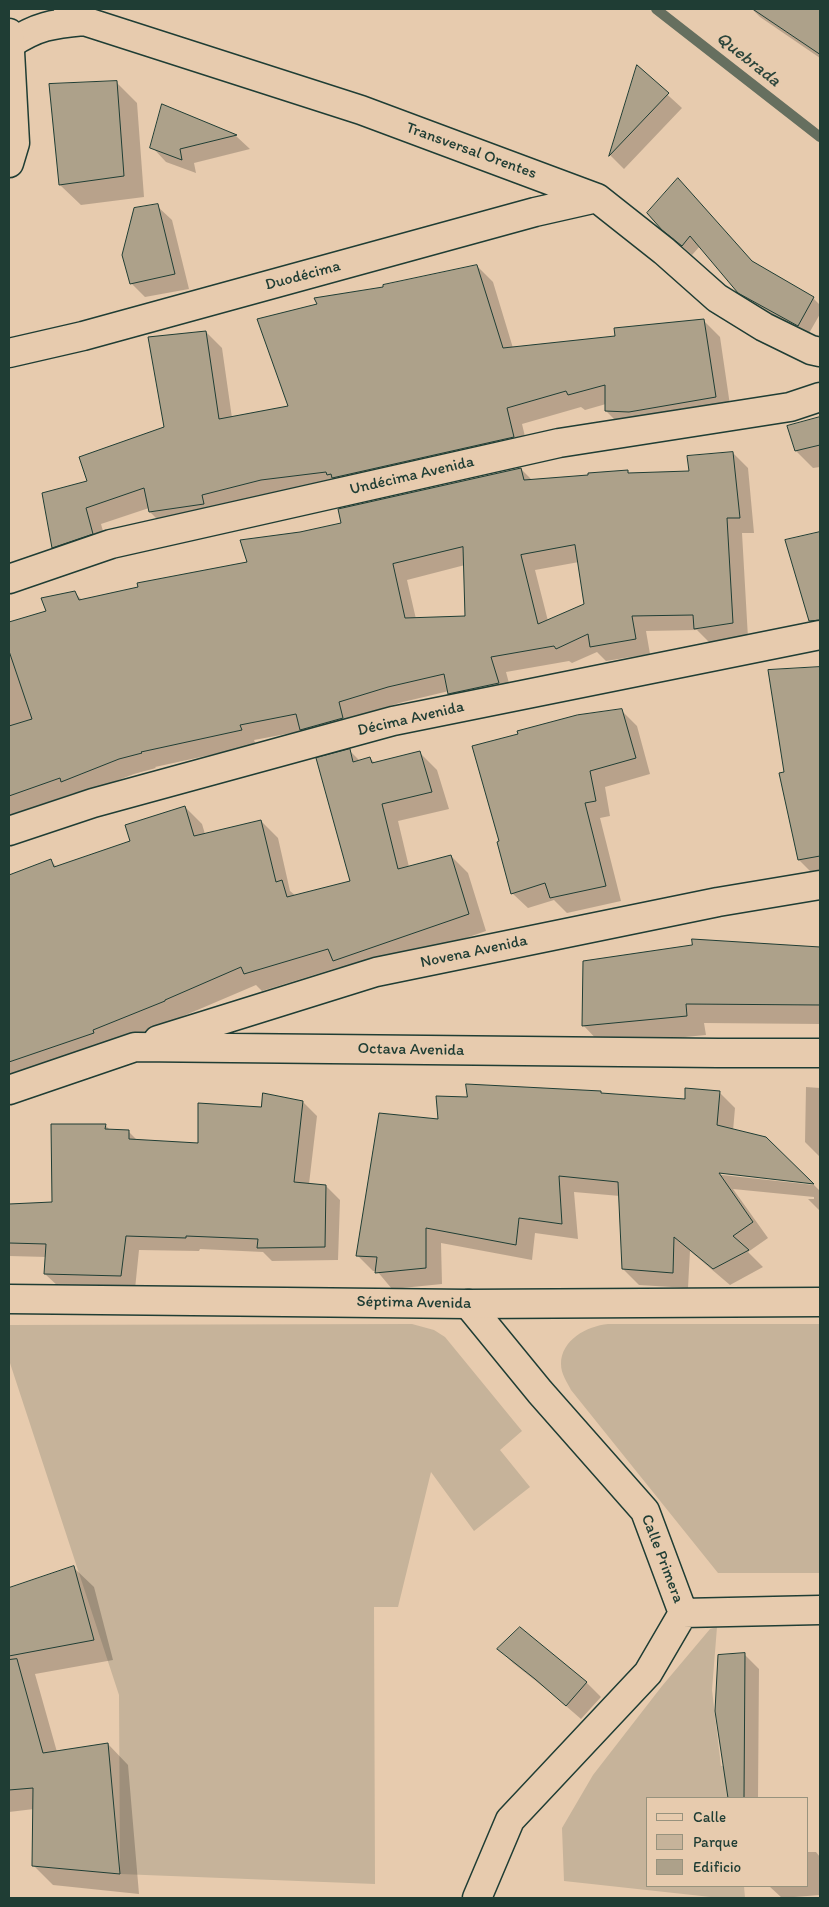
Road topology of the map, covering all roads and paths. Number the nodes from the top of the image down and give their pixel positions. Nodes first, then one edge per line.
1 (76, 15) edge
2 (9, 38) edge
3 (9, 163) edge
4 (597, 198) junction
5 (820, 352) edge
6 (9, 353) edge
7 (820, 397) edge
8 (9, 579) edge
9 (820, 635) edge
10 (9, 831) edge
11 (820, 885) edge
12 (135, 1047) junction
13 (820, 1053) edge
14 (9, 1090) edge
15 (9, 1299) edge
16 (820, 1302) edge
17 (468, 1304) junction
18 (820, 1610) edge
19 (683, 1613) junction
20 (478, 1898) edge

1 - 2 street, Transversal Orentes
1 - 4 street, Transversal Orentes
2 - 3 street
4 - 5 street, Transversal Orentes
4 - 6 street, Duodécima
7 - 8 street, Undécima Avenida
9 - 10 street, Décima Avenida
11 - 12 street, Novena Avenida
12 - 13 street, Octava Avenida
12 - 14 street, Octava Avenida
15 - 17 street, Séptima Avenida
16 - 17 street, Séptima Avenida
17 - 19 street, Calle Primera
18 - 19 street
19 - 20 street, Calle Primera

